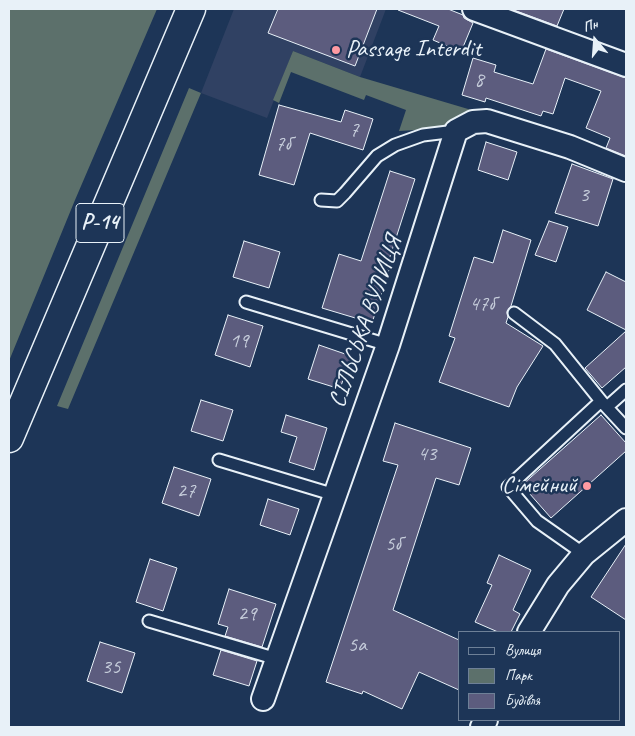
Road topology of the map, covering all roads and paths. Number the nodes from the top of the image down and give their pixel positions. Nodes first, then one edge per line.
1 (191, 9) edge
2 (474, 9) edge
3 (626, 66) edge
4 (456, 131) junction
5 (626, 170) edge
6 (322, 200) dead end
7 (246, 302) dead end
8 (514, 313) dead end
9 (388, 345) junction
10 (626, 390) edge
11 (604, 404) junction
12 (626, 428) edge
13 (9, 438) edge
14 (219, 460) dead end
15 (335, 495) junction
16 (626, 520) edge
17 (584, 554) junction
18 (149, 622) dead end
19 (530, 631) edge
20 (277, 659) junction
21 (263, 699) dead end

1 - 13 main road, Р-14
2 - 3 street
4 - 5 street
4 - 6 lane
4 - 9 street, СІЛЬСЬКА ВУЛИЦЯ
7 - 9 lane
8 - 11 lane
9 - 15 street, СІЛЬСЬКА ВУЛИЦЯ
10 - 11 lane
11 - 12 lane
11 - 17 lane
14 - 15 lane
15 - 20 street, СІЛЬСЬКА ВУЛИЦЯ
16 - 17 street
17 - 19 street
18 - 20 lane
20 - 21 street, СІЛЬСЬКА ВУЛИЦЯ

